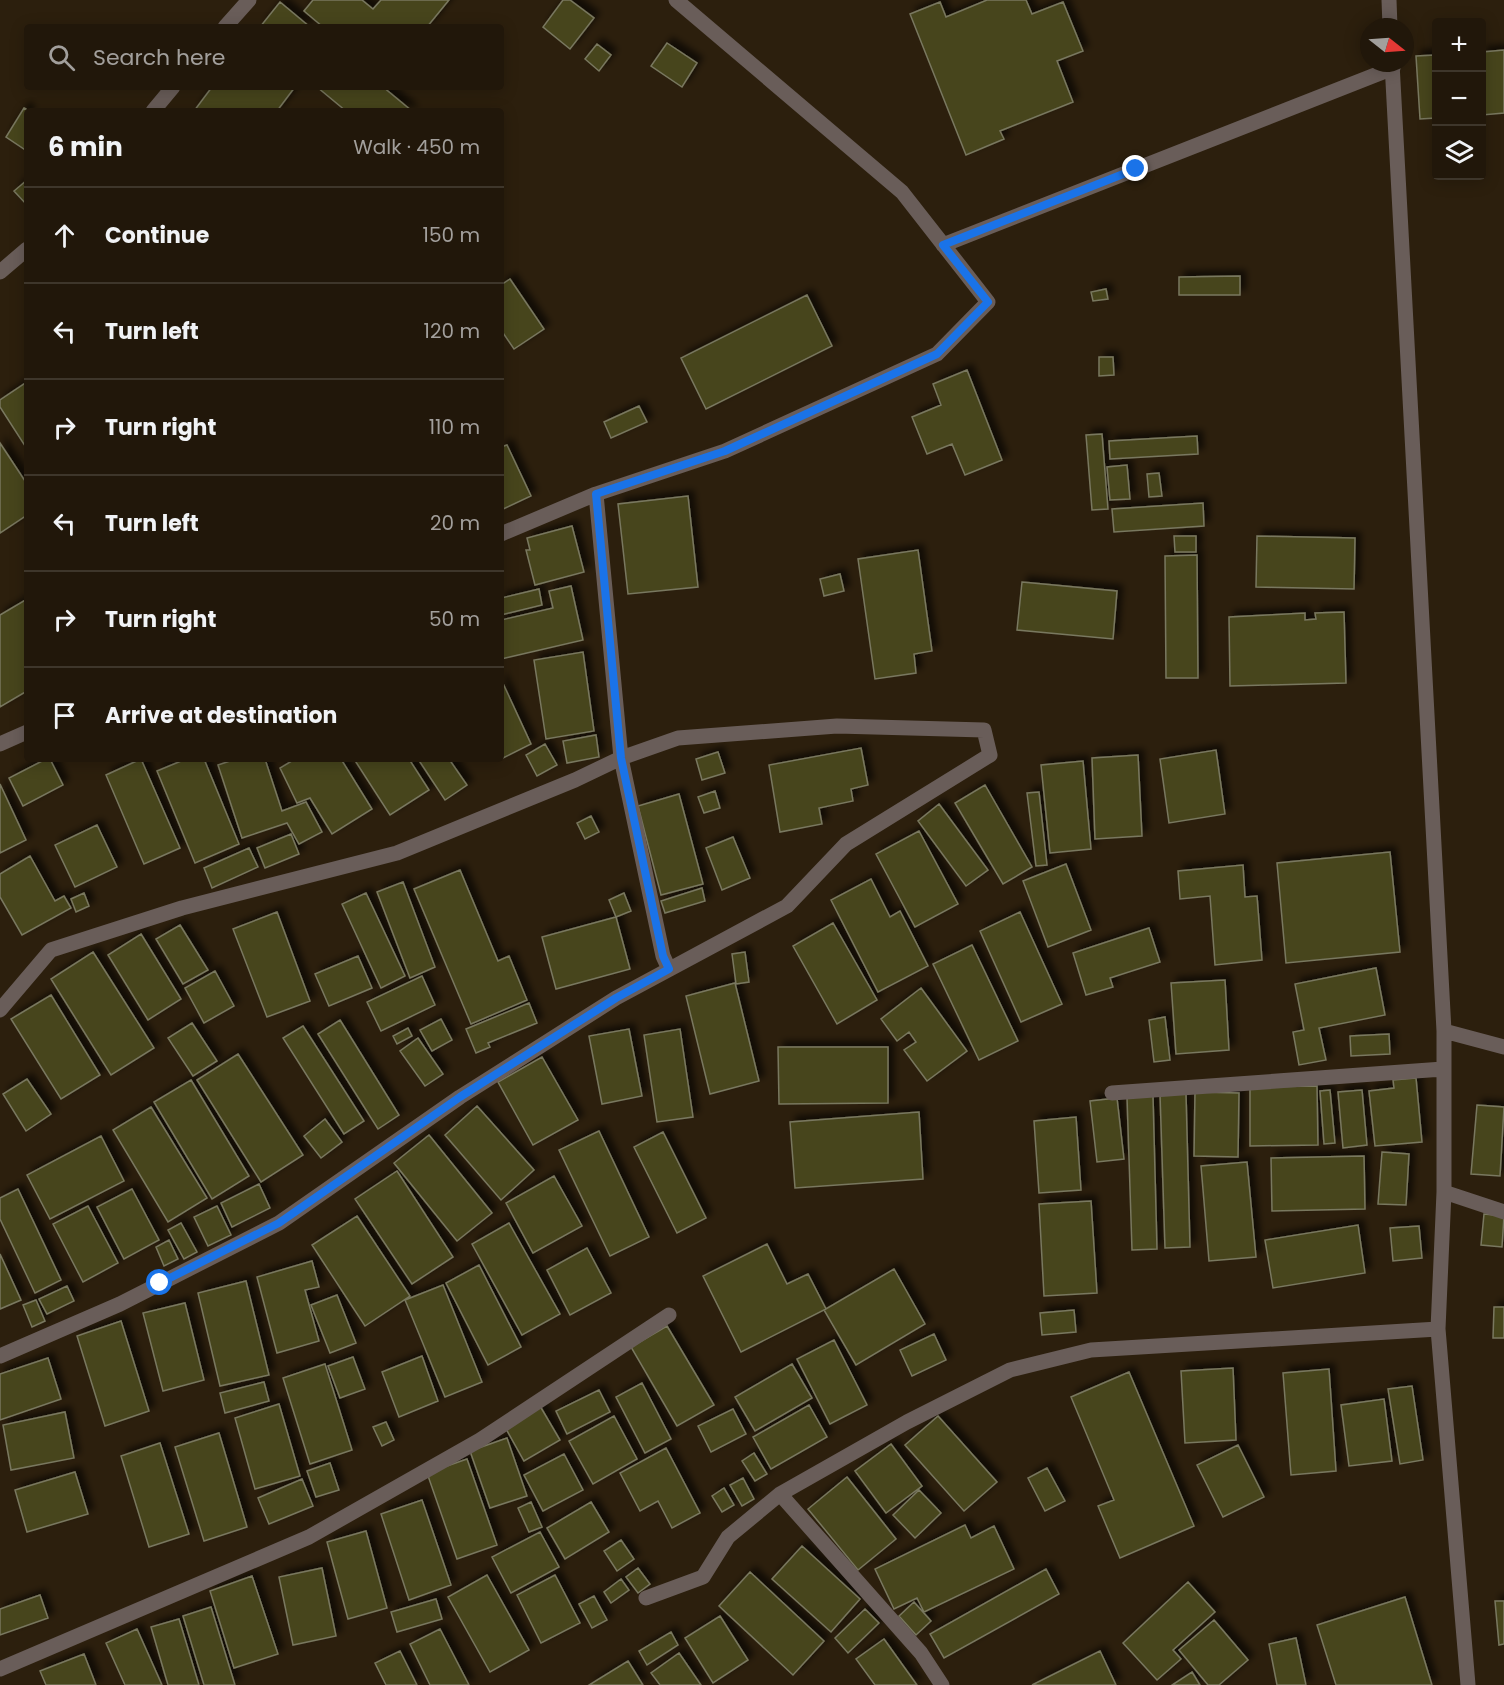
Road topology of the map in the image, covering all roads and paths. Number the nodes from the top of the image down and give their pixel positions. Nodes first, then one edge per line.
1 (249, 0) edge
2 (676, 0) edge
3 (1389, 0) edge
4 (1390, 18) edge
5 (228, 24) edge
6 (1375, 72) edge
7 (1392, 72) edge
8 (170, 90) edge
9 (156, 108) edge
10 (943, 245) junction
11 (24, 252) edge
12 (0, 272) edge
13 (596, 494) junction
14 (504, 533) edge
15 (24, 733) edge
16 (0, 744) edge
17 (621, 758) junction
18 (669, 969) junction
19 (0, 1010) edge
20 (1444, 1031) junction
21 (1504, 1047) edge
22 (1443, 1069) junction
23 (1112, 1093) dead end
24 (1444, 1192) junction
25 (1504, 1212) edge
26 (669, 1315) dead end
27 (1438, 1329) junction
28 (0, 1356) edge
29 (780, 1494) junction
30 (646, 1598) dead end
31 (0, 1669) edge
32 (942, 1685) edge
33 (1468, 1685) edge

1 - 5 street
2 - 10 street
3 - 4 street
6 - 10 street
7 - 20 street
8 - 9 street
10 - 13 street
11 - 12 street
13 - 14 street
13 - 17 street
15 - 16 street
17 - 18 street
17 - 18 street
17 - 19 street
18 - 28 street
20 - 21 street
20 - 22 street
22 - 23 street
22 - 24 street
24 - 25 street
24 - 27 street
26 - 31 street
27 - 29 street
27 - 33 street
29 - 30 street
29 - 32 street

